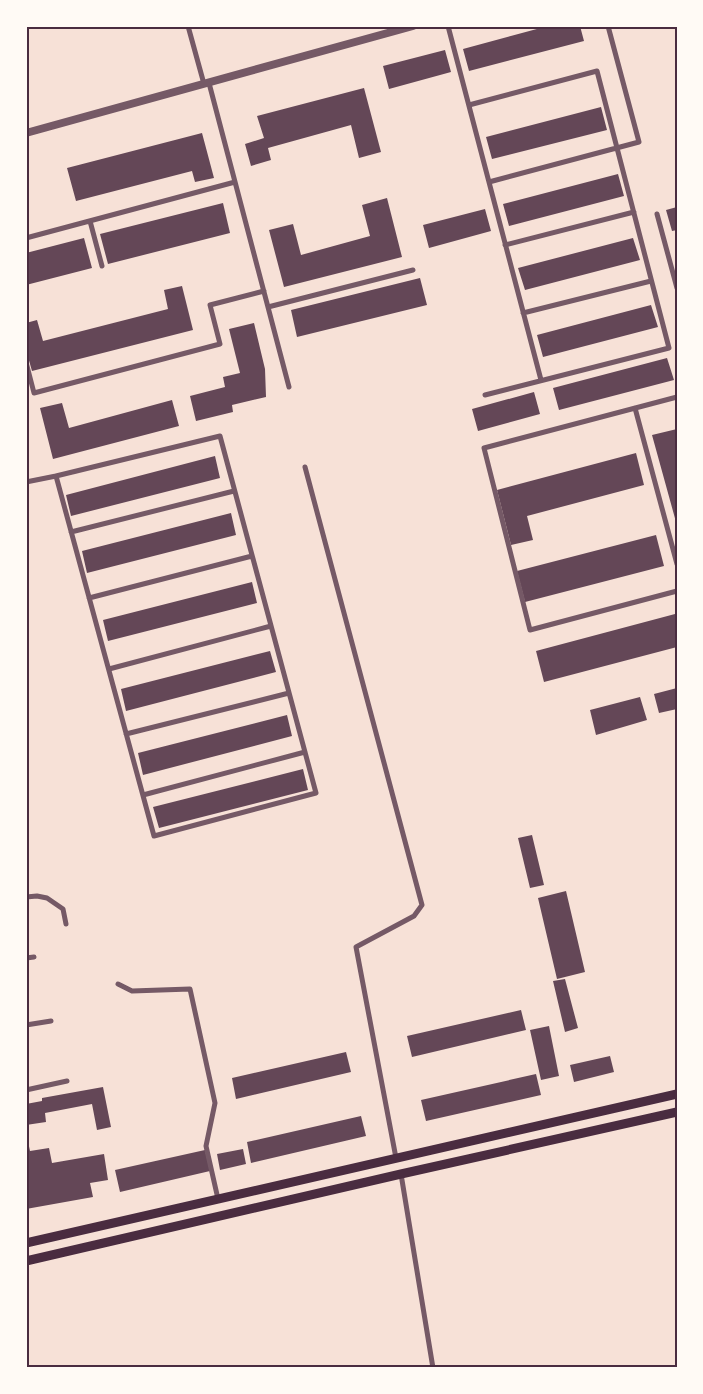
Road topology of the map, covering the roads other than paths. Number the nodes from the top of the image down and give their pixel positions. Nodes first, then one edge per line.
1 (188, 26) edge
2 (413, 26) edge
3 (448, 26) edge
4 (608, 26) edge
5 (206, 83) junction
6 (468, 105) junction
7 (26, 133) edge
8 (235, 182) junction
9 (489, 182) junction
10 (634, 212) junction
11 (657, 214) dead end
12 (90, 221) junction
13 (26, 238) edge
14 (505, 245) junction
15 (102, 266) dead end
16 (413, 270) dead end
17 (651, 281) junction
18 (677, 288) edge
19 (264, 292) junction
20 (268, 307) junction
21 (523, 313) junction
22 (26, 362) edge
23 (541, 380) junction
24 (289, 387) dead end
25 (485, 395) dead end
26 (677, 397) edge
27 (635, 408) junction
28 (306, 467) dead end
29 (56, 476) junction
30 (26, 482) edge
31 (234, 491) junction
32 (71, 532) junction
33 (252, 556) junction
34 (677, 564) edge
35 (677, 591) edge
36 (89, 598) junction
37 (271, 626) junction
38 (108, 669) junction
39 (289, 692) junction
40 (126, 734) junction
41 (305, 752) junction
42 (143, 795) junction
43 (26, 897) edge
44 (66, 924) dead end
45 (34, 957) dead end
46 (26, 958) edge
47 (118, 984) dead end
48 (51, 1022) dead end
49 (26, 1025) edge
50 (67, 1080) dead end
51 (26, 1090) edge
52 (677, 1094) edge
53 (677, 1112) edge
54 (396, 1158) junction
55 (401, 1174) junction
56 (218, 1199) junction
57 (26, 1243) edge
58 (26, 1261) edge
59 (433, 1368) edge

1 - 5 street
2 - 5 street
3 - 6 street
4 - 9 street
5 - 7 street
5 - 8 street
6 - 9 street
6 - 10 street
8 - 12 street
8 - 19 street
9 - 14 street
10 - 14 street
10 - 17 street
11 - 18 street
12 - 13 street
12 - 15 street
14 - 21 street
16 - 20 street
17 - 21 street
17 - 23 street
19 - 20 street
19 - 22 street
20 - 24 street
21 - 23 street
23 - 25 street
26 - 27 street
27 - 34 street
27 - 35 street
28 - 54 street
29 - 30 street
29 - 31 street
29 - 32 street
31 - 32 street
31 - 33 street
32 - 36 street
33 - 36 street
33 - 37 street
36 - 38 street
37 - 38 street
37 - 39 street
38 - 40 street
39 - 40 street
39 - 41 street
40 - 42 street
41 - 42 street
41 - 42 street
43 - 44 street
45 - 46 street
47 - 56 street
48 - 49 street
50 - 51 street
52 - 54 main road
53 - 55 main road
54 - 56 main road
55 - 58 main road
55 - 59 street
56 - 57 main road

